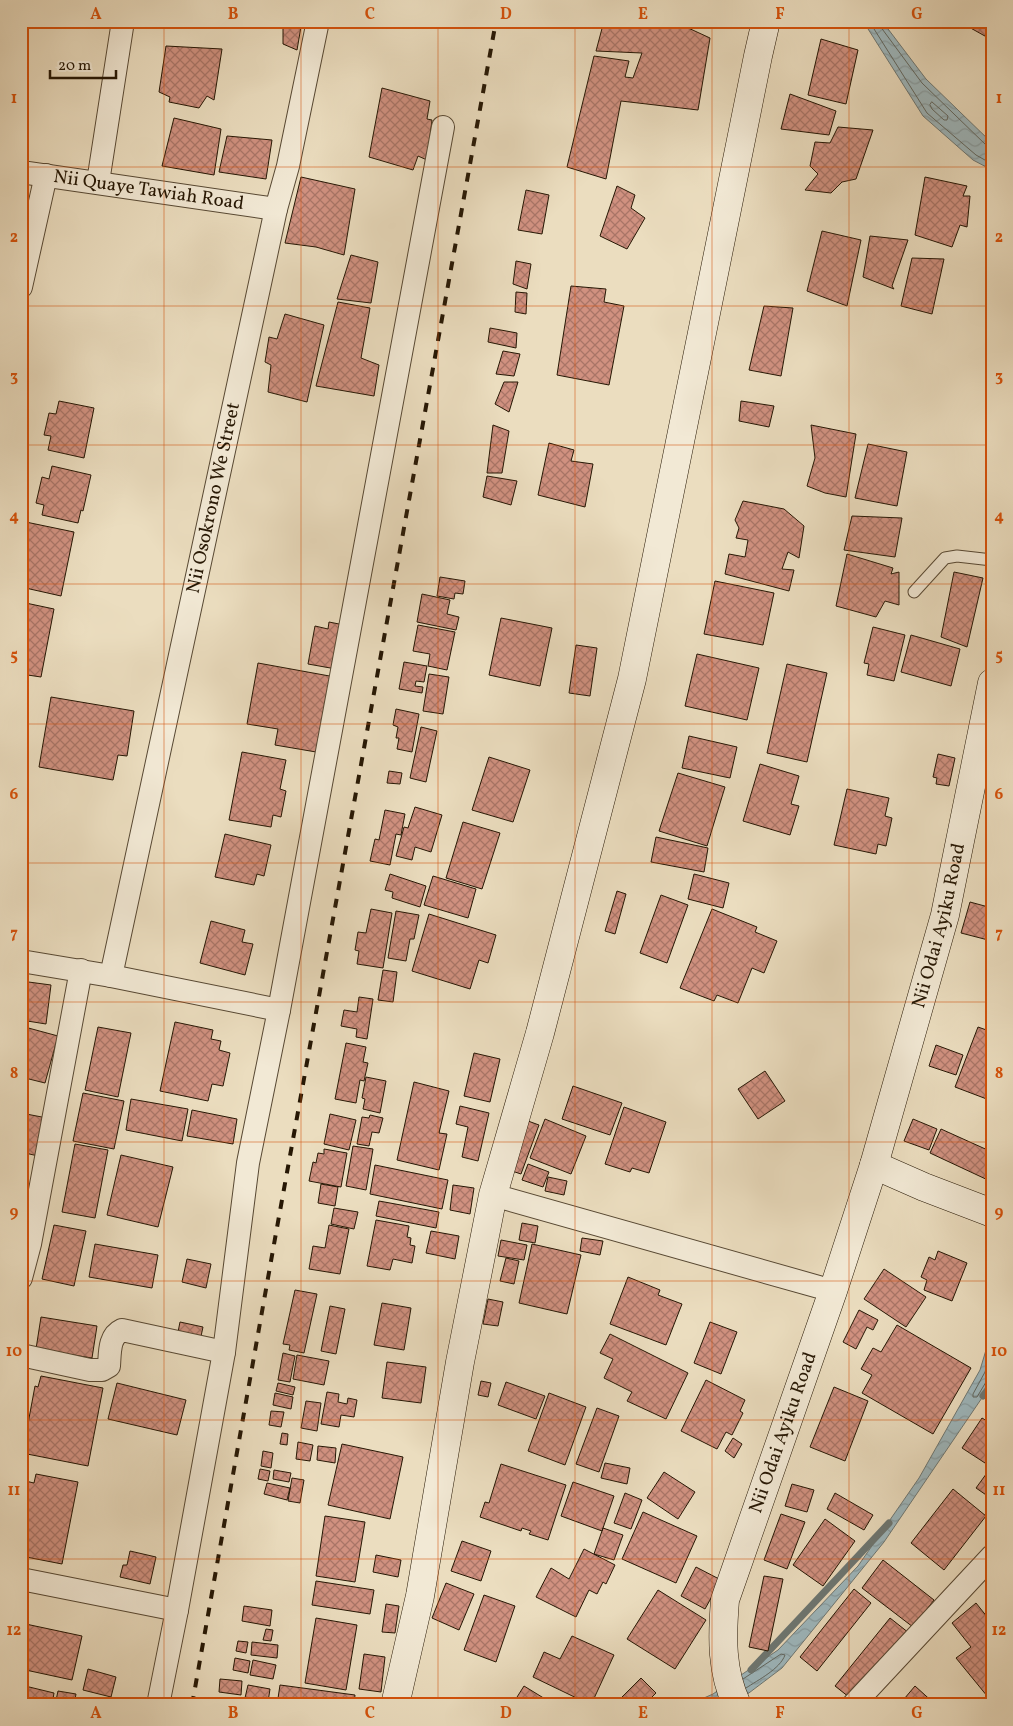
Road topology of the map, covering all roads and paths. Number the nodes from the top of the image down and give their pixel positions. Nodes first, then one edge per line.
1 (123, 21) edge
2 (318, 21) edge
3 (766, 21) edge
4 (443, 126) dead end
5 (21, 172) edge
6 (46, 175) junction
7 (98, 182) junction
8 (276, 209) junction
9 (21, 287) edge
10 (992, 560) edge
11 (914, 592) dead end
12 (992, 683) edge
13 (21, 961) edge
14 (81, 970) junction
15 (111, 976) junction
16 (279, 1010) junction
17 (874, 1165) junction
18 (493, 1195) junction
19 (992, 1213) edge
20 (21, 1278) edge
21 (834, 1291) junction
22 (224, 1352) junction
23 (21, 1355) edge
24 (992, 1556) edge
25 (21, 1579) edge
26 (177, 1610) junction
27 (158, 1705) edge
28 (395, 1705) edge
29 (737, 1705) edge
30 (853, 1705) edge

1 - 7 street
2 - 8 street, Nii Osokrono We Street
3 - 18 street
4 - 16 street
5 - 6 street, Nii Quaye Tawiah Road
6 - 7 street, Nii Quaye Tawiah Road
6 - 9 street
7 - 8 street, Nii Quaye Tawiah Road
8 - 15 street, Nii Osokrono We Street
10 - 11 lane
12 - 17 street, Nii Odai Ayiku Road
13 - 14 street
14 - 15 street
14 - 20 street
15 - 16 street
16 - 22 street
17 - 19 street
17 - 21 street, Nii Odai Ayiku Road
18 - 21 street
18 - 28 street
21 - 29 street, Nii Odai Ayiku Road
22 - 23 street
22 - 26 street
24 - 30 street
25 - 26 street
26 - 27 street

